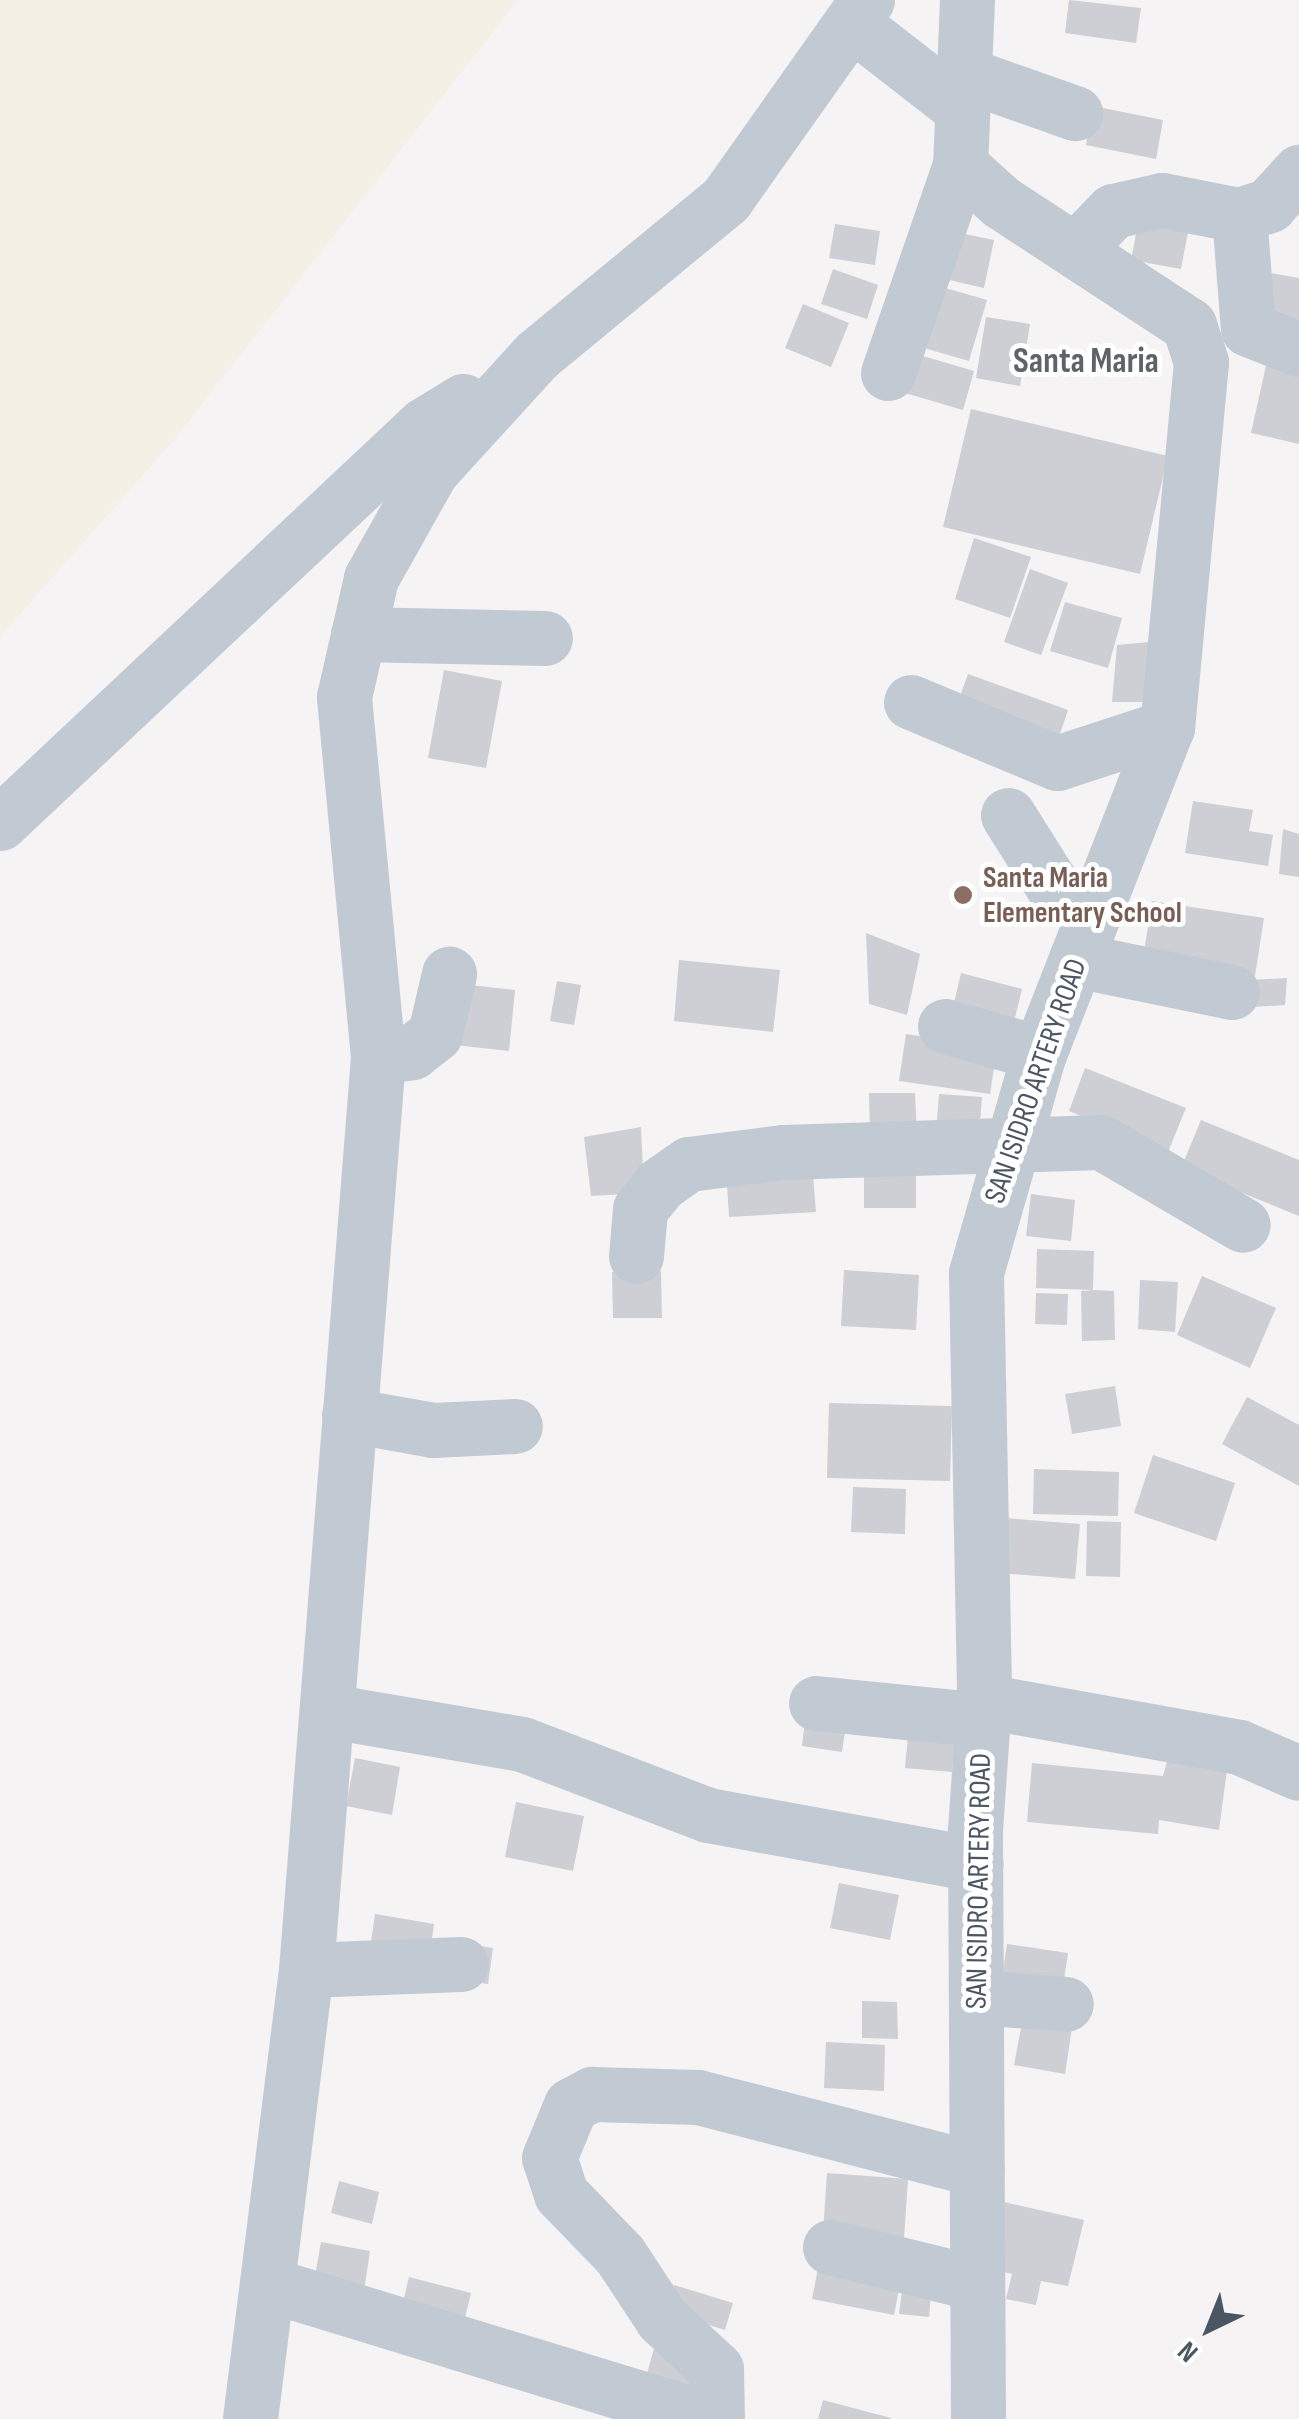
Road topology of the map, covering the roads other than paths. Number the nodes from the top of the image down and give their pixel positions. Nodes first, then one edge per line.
1 (968, 0) edge
2 (860, 12) edge
3 (963, 92) junction
4 (1075, 113) dead end
5 (960, 165) junction
6 (1299, 172) edge
7 (1239, 216) junction
8 (1076, 249) junction
9 (1299, 348) edge
10 (537, 356) junction
11 (888, 373) dead end
12 (358, 634) junction
13 (544, 638) dead end
14 (911, 702) dead end
15 (1168, 728) junction
16 (1008, 816) dead end
17 (0, 823) edge
18 (1085, 936) junction
19 (449, 974) dead end
20 (1232, 992) dead end
21 (945, 1026) dead end
22 (1039, 1053) junction
23 (378, 1058) junction
24 (1006, 1149) junction
25 (1243, 1225) dead end
26 (636, 1256) dead end
27 (349, 1415) junction
28 (515, 1426) dead end
29 (816, 1703) dead end
30 (329, 1711) junction
31 (983, 1711) junction
32 (1299, 1772) edge
33 (976, 1864) junction
34 (461, 1964) dead end
35 (306, 1970) junction
36 (976, 1997) junction
37 (1066, 2004) dead end
38 (976, 2170) junction
39 (830, 2247) dead end
40 (976, 2283) junction
41 (268, 2284) junction
42 (250, 2419) edge
43 (708, 2419) edge
44 (718, 2419) edge
45 (978, 2419) edge

1 - 3 street
2 - 3 street
2 - 10 street
3 - 4 street
3 - 5 street
5 - 8 street, SAN ISIDRO ARTERY ROAD
5 - 11 street
6 - 7 street
7 - 8 street
7 - 9 street
8 - 15 street, SAN ISIDRO ARTERY ROAD
10 - 12 street
10 - 17 street
12 - 13 street
12 - 23 street
14 - 15 street
15 - 18 street, SAN ISIDRO ARTERY ROAD
16 - 18 street
18 - 20 street
18 - 22 street, SAN ISIDRO ARTERY ROAD
19 - 23 street
21 - 22 street
22 - 24 street, SAN ISIDRO ARTERY ROAD
23 - 27 street
24 - 25 street
24 - 26 street
24 - 31 street, SAN ISIDRO ARTERY ROAD
27 - 28 street
27 - 30 street
29 - 31 street
30 - 33 street
30 - 35 street
31 - 32 street
31 - 33 street, SAN ISIDRO ARTERY ROAD
33 - 36 street, SAN ISIDRO ARTERY ROAD
34 - 35 street
35 - 41 street
36 - 37 street
36 - 38 street, SAN ISIDRO ARTERY ROAD
38 - 40 street, SAN ISIDRO ARTERY ROAD
38 - 44 street
39 - 40 street
40 - 45 street, SAN ISIDRO ARTERY ROAD
41 - 42 street
41 - 43 street

